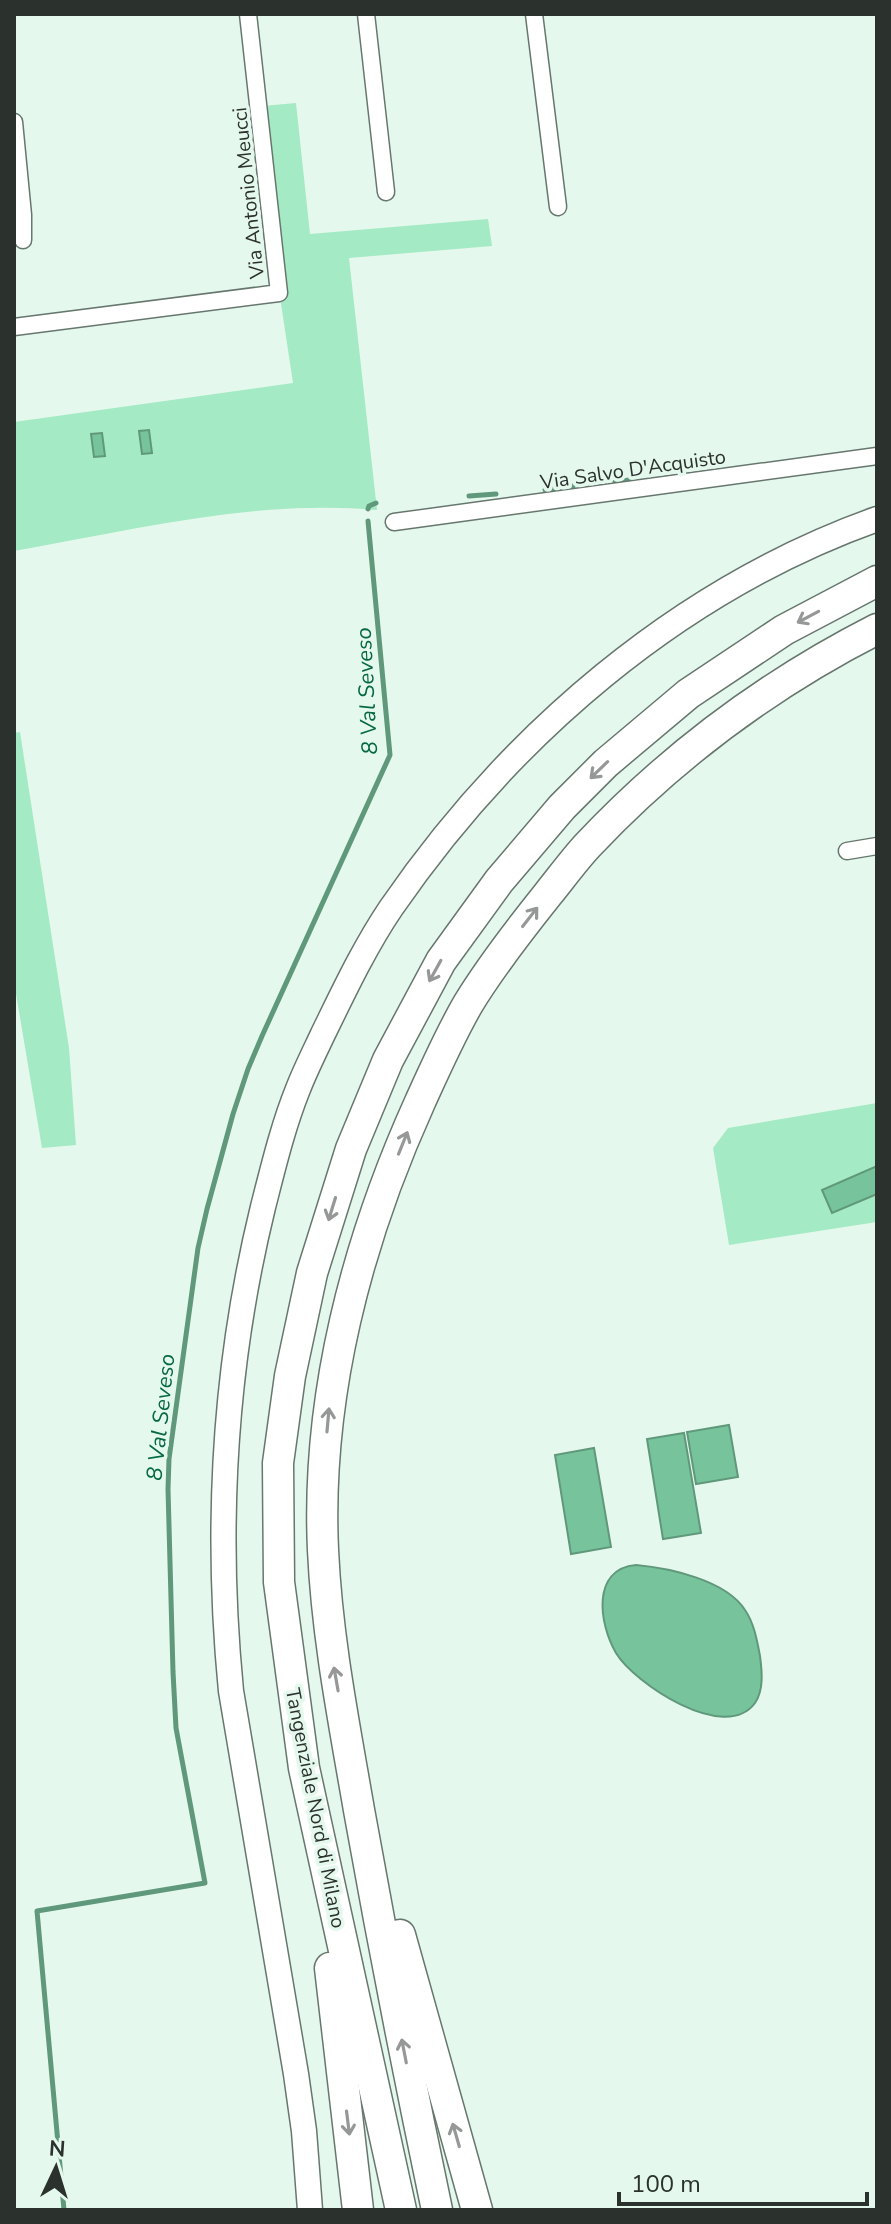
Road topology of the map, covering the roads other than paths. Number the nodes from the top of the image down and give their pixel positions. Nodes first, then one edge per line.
1 (248, 14) edge
2 (366, 14) edge
3 (534, 14) edge
4 (14, 122) edge
5 (386, 192) dead end
6 (558, 207) dead end
7 (23, 240) dead end
8 (14, 327) edge
9 (877, 456) edge
10 (877, 519) edge
11 (394, 522) dead end
12 (877, 581) edge
13 (877, 629) edge
14 (877, 846) edge
15 (847, 851) dead end
16 (350, 1756) junction
17 (304, 1768) junction
18 (310, 2210) edge
19 (358, 2210) edge
20 (401, 2210) edge
21 (437, 2210) edge
22 (477, 2210) edge

1 - 8 street, Via Antonio Meucci
2 - 5 street
3 - 6 street
4 - 7 street
9 - 11 street, Via Salvo D'Acquisto
10 - 18 main road
12 -> 17 highway, Tangenziale Nord di Milano
16 -> 13 highway, Tangenziale Nord di Milano
14 - 15 street
21 -> 16 highway, Tangenziale Nord di Milano
22 -> 16 highway
17 -> 19 highway
17 - 20 highway, Tangenziale Nord di Milano

